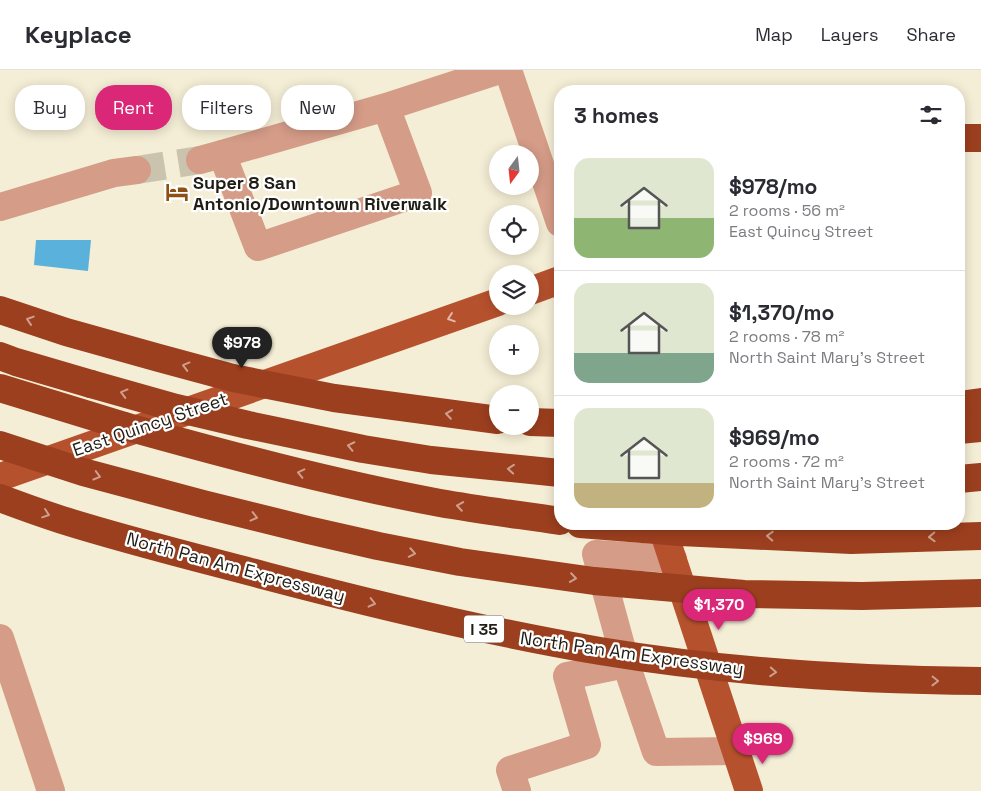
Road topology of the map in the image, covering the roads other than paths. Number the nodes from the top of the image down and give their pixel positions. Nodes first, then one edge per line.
1 (500, 70) edge
2 (508, 70) edge
3 (386, 107) junction
4 (137, 170) tunnel mouth
5 (554, 205) edge
6 (0, 207) edge
7 (554, 282) edge
8 (539, 288) edge
9 (489, 305) edge
10 (0, 310) edge
11 (0, 356) edge
12 (0, 388) edge
13 (981, 402) edge
14 (965, 404) edge
15 (489, 419) edge
16 (539, 422) edge
17 (554, 423) edge
18 (981, 428) edge
19 (965, 429) edge
20 (0, 445) edge
21 (554, 472) edge
22 (0, 476) edge
23 (981, 477) edge
24 (965, 478) edge
25 (0, 498) edge
26 (554, 520) edge
27 (655, 530) edge
28 (663, 530) edge
29 (981, 536) edge
30 (672, 559) junction
31 (981, 592) edge
32 (0, 638) edge
33 (626, 664) junction
34 (981, 681) edge
35 (736, 752) junction
36 (51, 791) edge
37 (517, 791) edge
38 (749, 791) edge

1 - 3 street
2 - 5 street
3 - 3 street
4 - 6 street
7 - 8 main road
9 -> 22 main road, East Quincy Street
15 -> 10 highway, bridge
21 -> 11 highway, bridge
26 -> 12 highway, bridge
13 - 14 highway
16 - 17 highway
18 - 19 highway
20 -> 31 highway, bridge
23 - 24 highway
25 -> 34 highway, North Pan Am Expressway / I 35, bridge
29 -> 27 highway, bridge
28 - 30 main road
30 - 33 street
30 - 35 main road
32 - 36 street
33 - 35 street
33 - 37 street
35 - 38 main road

